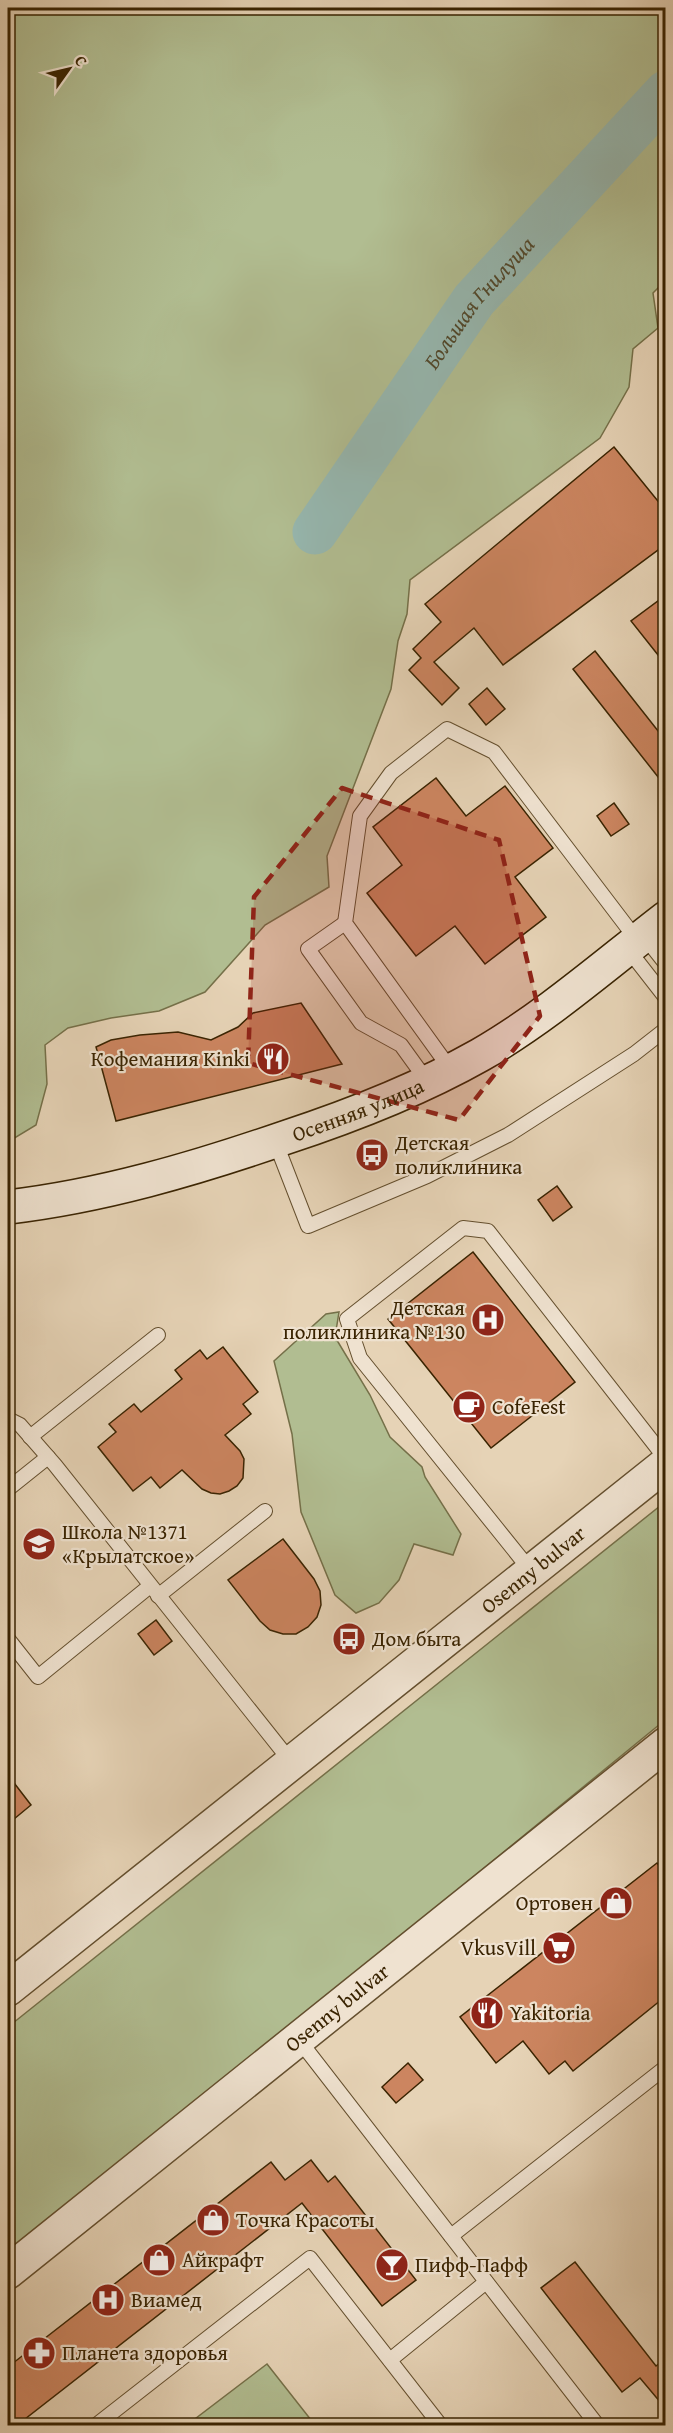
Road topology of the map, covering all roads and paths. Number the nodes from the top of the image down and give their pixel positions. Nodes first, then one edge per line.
1 (345, 923) junction
2 (643, 935) edge
3 (666, 964) edge
4 (666, 998) edge
5 (666, 1029) edge
6 (439, 1076) junction
7 (275, 1141) junction
8 (8, 1207) edge
9 (158, 1335) dead end
10 (8, 1419) edge
11 (30, 1437) junction
12 (48, 1457) junction
13 (666, 1459) edge
14 (666, 1464) edge
15 (8, 1489) edge
16 (265, 1511) dead end
17 (531, 1572) junction
18 (154, 1591) junction
19 (8, 1639) edge
20 (666, 1744) edge
21 (292, 1763) junction
22 (8, 1989) edge
23 (299, 2040) junction
24 (666, 2067) edge
25 (451, 2236) junction
26 (8, 2272) edge
27 (486, 2282) junction
28 (390, 2360) junction
29 (95, 2426) edge
30 (441, 2426) edge
31 (598, 2426) edge

1 - 2 lane
1 - 6 lane
1 - 6 lane
2 - 3 lane
2 - 4 lane
2 - 6 street, Осенняя улица
5 - 7 lane
6 - 7 street, Осенняя улица
7 - 8 street, Осенняя улица
9 - 11 lane
10 - 11 lane
11 - 12 lane
12 - 15 lane
12 - 18 lane
13 - 17 lane
14 - 17 street, Osenny bulvar
16 - 18 lane
17 - 21 street, Osenny bulvar
18 - 19 lane
18 - 21 lane
20 - 23 street, Osenny bulvar
21 - 22 street, Osenny bulvar
23 - 25 lane
23 - 26 street, Osenny bulvar
24 - 25 lane
25 - 27 lane
27 - 28 lane
27 - 31 lane
28 - 29 lane
28 - 30 lane

